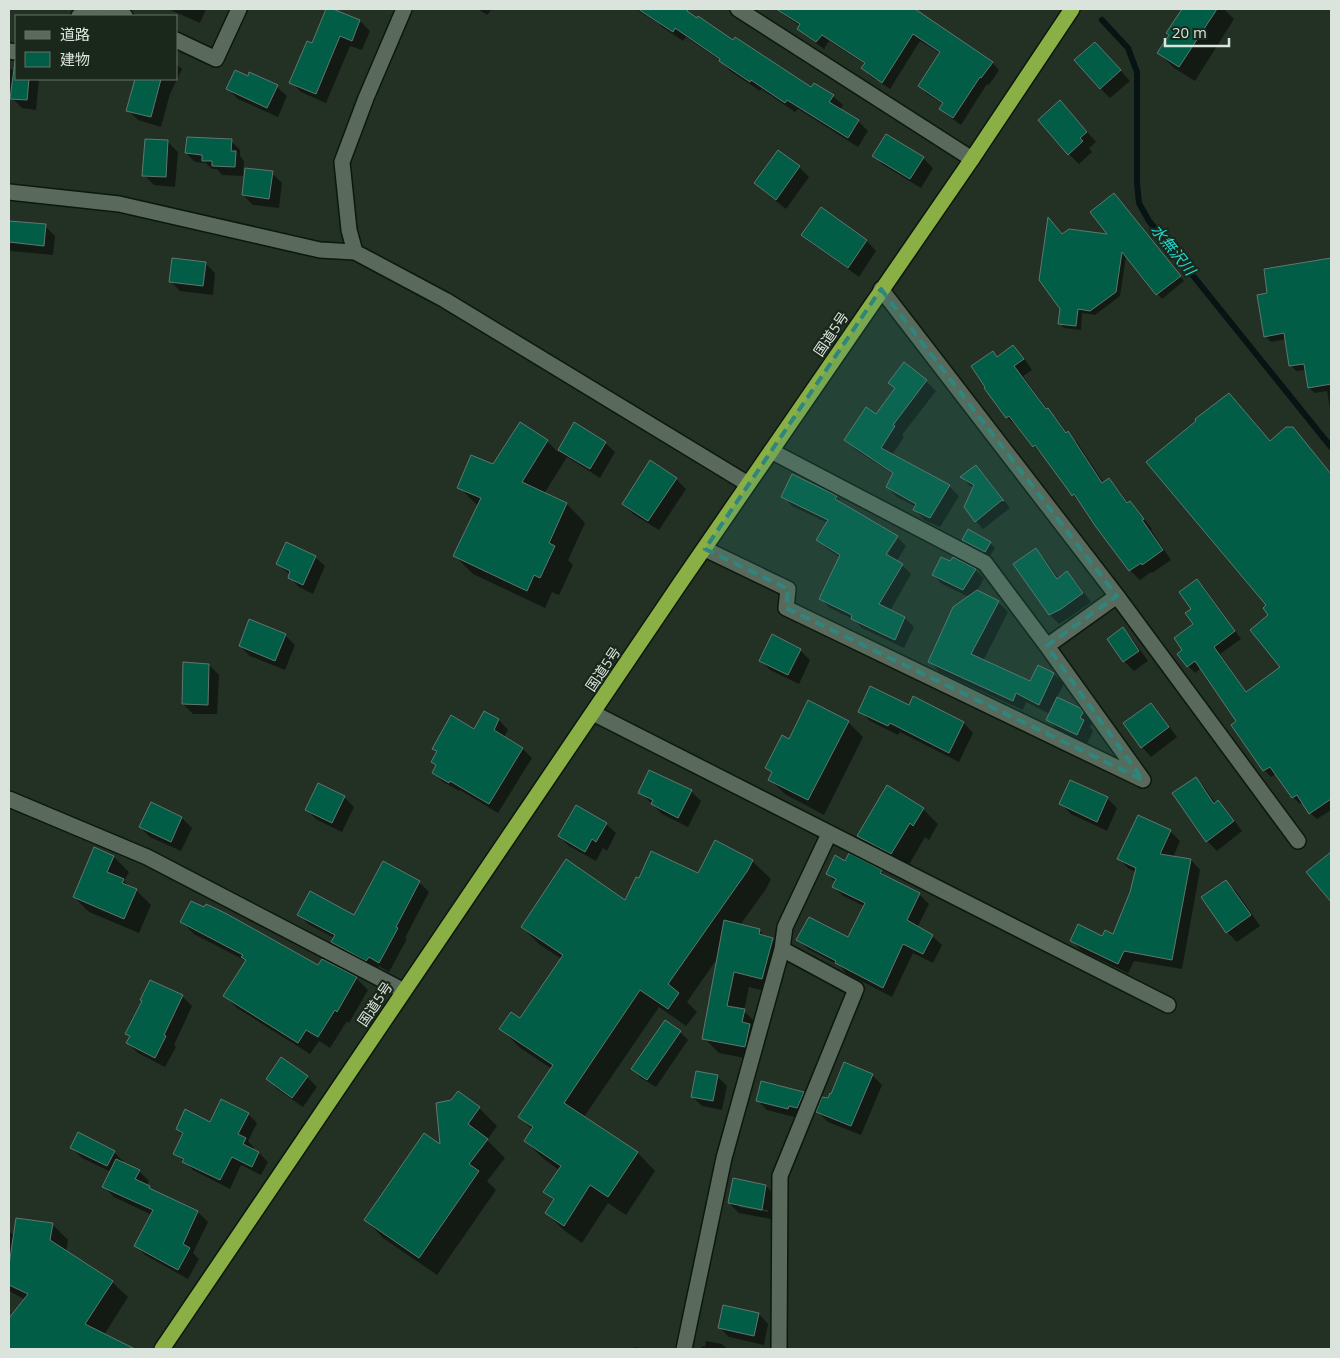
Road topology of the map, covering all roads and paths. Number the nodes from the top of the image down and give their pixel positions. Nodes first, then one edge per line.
1 (101, 9) edge
2 (239, 9) edge
3 (404, 9) edge
4 (738, 9) edge
5 (1072, 9) edge
6 (123, 15) edge
7 (178, 41) edge
8 (972, 159) junction
9 (9, 192) edge
10 (355, 252) junction
11 (881, 290) junction
12 (771, 451) junction
13 (748, 484) junction
14 (704, 549) junction
15 (1117, 596) junction
16 (1047, 646) junction
17 (593, 713) junction
18 (9, 799) edge
19 (829, 834) junction
20 (1298, 841) dead end
21 (782, 949) junction
22 (404, 991) junction
23 (1168, 1005) dead end
24 (162, 1349) edge
25 (684, 1349) edge
26 (779, 1349) edge

1 - 6 street
2 - 7 street
3 - 10 street
4 - 8 street
5 - 8 highway, 国道5号
8 - 11 highway, 国道5号
9 - 10 street
10 - 13 street
11 - 12 highway, 国道5号
11 - 15 street
12 - 13 highway, 国道5号
12 - 16 street
13 - 14 highway, 国道5号
14 - 16 street
14 - 17 highway, 国道5号
15 - 16 street
15 - 20 street
17 - 19 street
17 - 22 highway, 国道5号
18 - 22 street
19 - 21 street
19 - 23 street
21 - 25 street
21 - 26 street
22 - 24 highway, 国道5号

